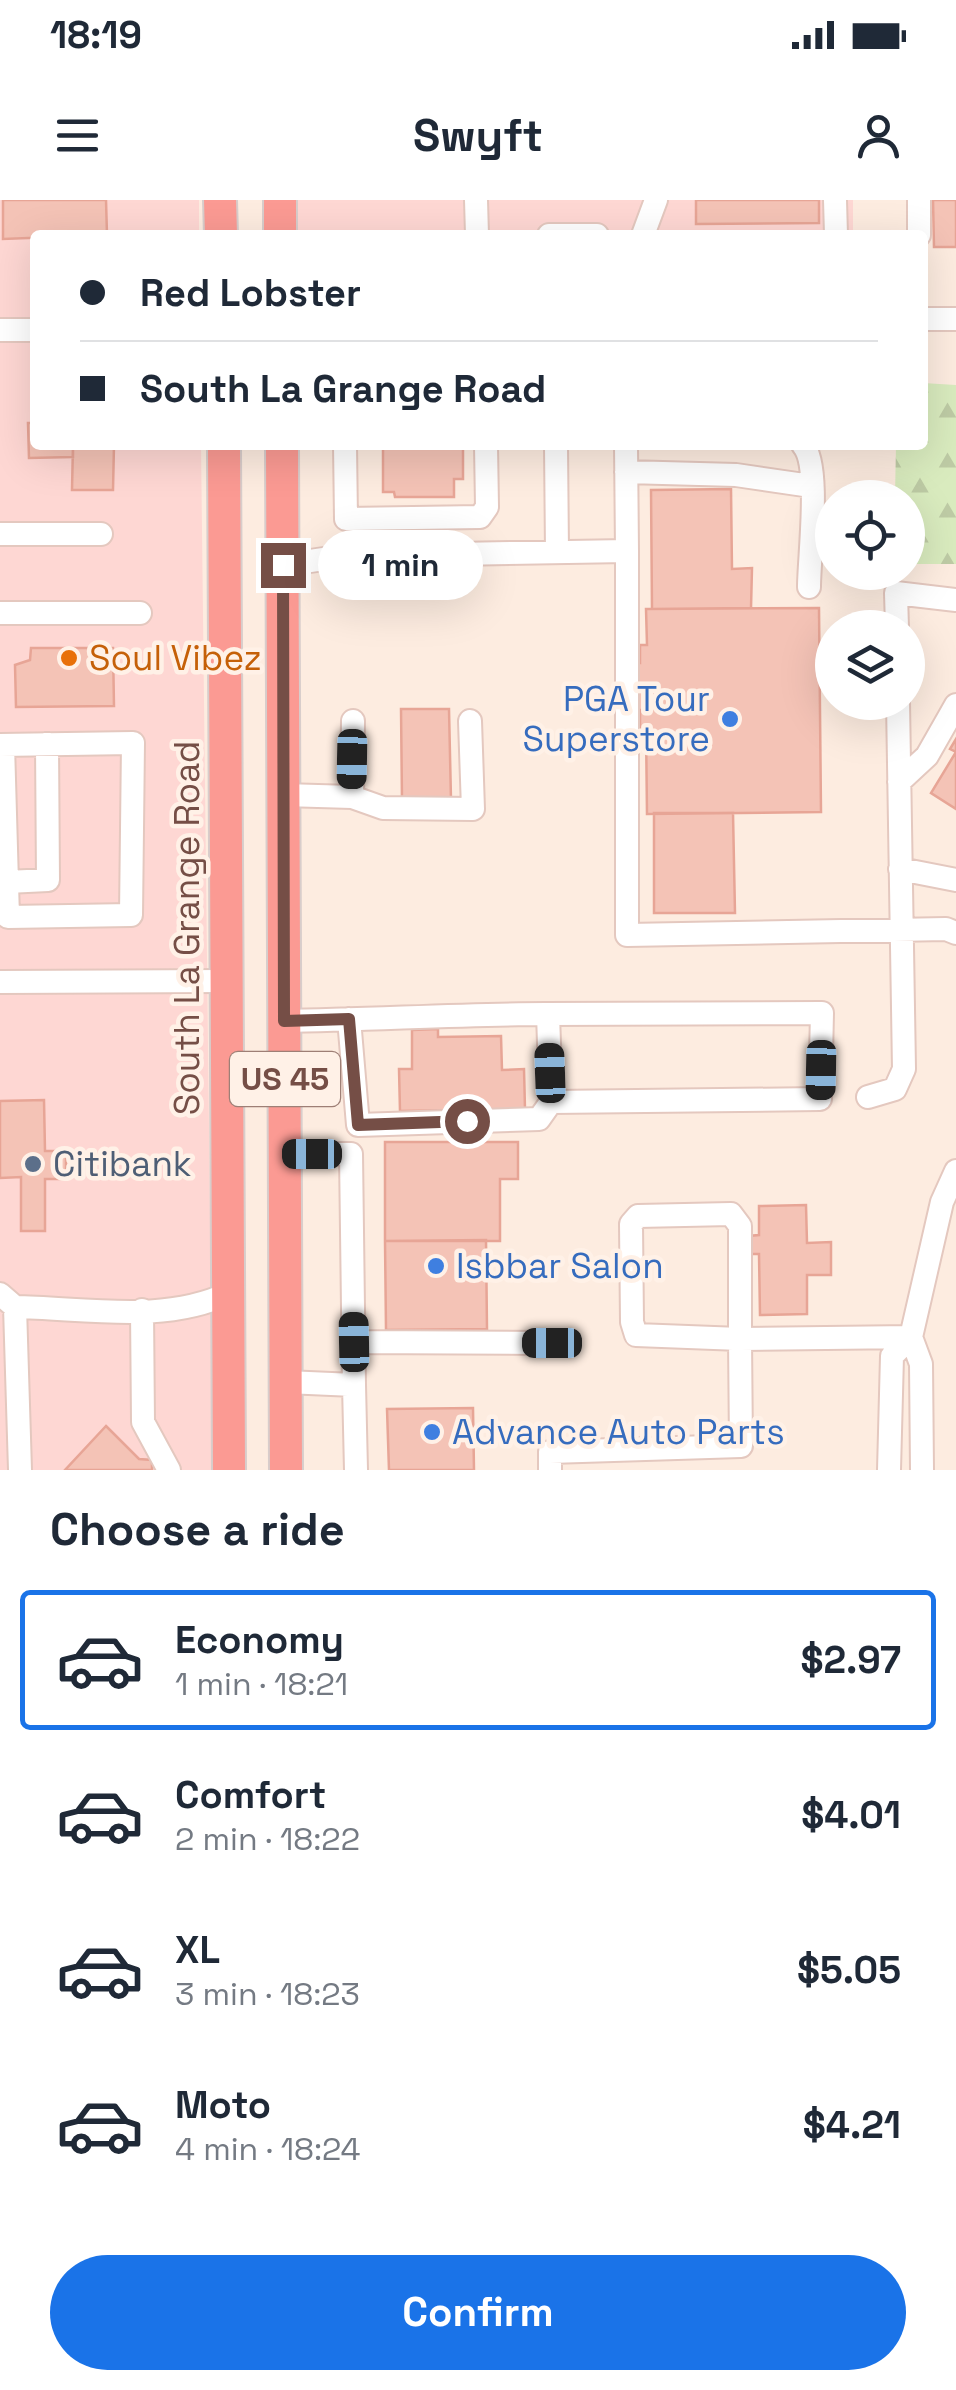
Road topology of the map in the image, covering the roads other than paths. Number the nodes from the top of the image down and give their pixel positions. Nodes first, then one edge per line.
1 (220, 200) edge
2 (280, 200) edge
3 (476, 200) edge
4 (656, 200) edge
5 (835, 200) edge
6 (918, 200) edge
7 (220, 230) edge
8 (280, 230) edge
9 (476, 230) edge
10 (645, 230) edge
11 (836, 230) edge
12 (919, 230) edge
13 (956, 319) edge
14 (928, 320) edge
15 (0, 330) edge
16 (30, 330) edge
17 (224, 450) edge
18 (282, 450) edge
19 (345, 450) edge
20 (486, 450) edge
21 (556, 450) edge
22 (626, 450) edge
23 (806, 450) edge
24 (626, 472) junction
25 (811, 486) junction
26 (346, 519) junction
27 (0, 534) edge
28 (100, 534) dead end
29 (626, 551) junction
30 (557, 552) junction
31 (344, 556) junction
32 (283, 565) junction
33 (808, 587) dead end
34 (956, 600) edge
35 (896, 610) edge
36 (0, 613) edge
37 (140, 613) dead end
38 (956, 705) edge
39 (898, 720) edge
40 (353, 721) dead end
41 (470, 722) dead end
42 (47, 744) junction
43 (1, 745) edge
44 (899, 782) junction
45 (284, 795) junction
46 (352, 797) junction
47 (900, 869) junction
48 (956, 880) edge
49 (7, 882) junction
50 (901, 929) junction
51 (956, 933) edge
52 (227, 981) junction
53 (0, 982) edge
54 (548, 1014) junction
55 (349, 1019) junction
56 (284, 1021) junction
57 (868, 1097) dead end
58 (551, 1102) junction
59 (285, 1154) junction
60 (956, 1171) edge
61 (949, 1204) edge
62 (229, 1292) junction
63 (7, 1300) edge
64 (142, 1310) junction
65 (911, 1337) junction
66 (740, 1339) junction
67 (354, 1342) junction
68 (552, 1343) dead end
69 (286, 1382) junction
70 (354, 1385) junction
71 (20, 1470) edge
72 (169, 1470) edge
73 (229, 1470) edge
74 (286, 1470) edge
75 (356, 1470) edge
76 (550, 1470) edge
77 (890, 1470) edge
78 (922, 1470) edge

1 - 7 highway
2 - 8 highway
3 - 9 street
4 - 10 street
5 - 11 street
6 - 12 street
13 - 14 street
15 - 16 street
17 - 52 highway, South La Grange Road / US 45
18 - 32 highway, US 45
19 - 26 street
20 - 26 street
21 - 30 street
22 - 24 street
23 - 25 street
24 - 25 street
24 - 29 street
25 - 33 street
26 - 31 street
27 - 28 street
29 - 30 street
29 - 50 street
30 - 31 street
31 - 32 street
32 - 45 highway, US 45
34 - 35 street
36 - 37 street
38 - 44 street
39 - 44 street
40 - 46 street
41 - 46 street
42 - 43 street
42 - 49 street
42 - 49 street
43 - 49 street
44 - 47 street
45 - 46 street
45 - 56 highway, US 45
47 - 48 street
47 - 50 street
50 - 51 street
50 - 57 street
52 - 53 street
52 - 62 highway, South La Grange Road / US 45
54 - 55 street
54 - 58 street
54 - 58 street
55 - 56 street
55 - 58 street
56 - 59 highway, US 45
59 - 67 street
59 - 69 highway, US 45
60 - 61 street
61 - 65 street
62 - 64 street
62 - 73 highway, South La Grange Road / US 45
63 - 64 street
63 - 71 street
64 - 72 street
65 - 66 street
65 - 77 street
65 - 78 street
66 - 66 street
66 - 76 street
67 - 68 street
67 - 70 street
69 - 70 street
69 - 74 highway, US 45
70 - 75 street

